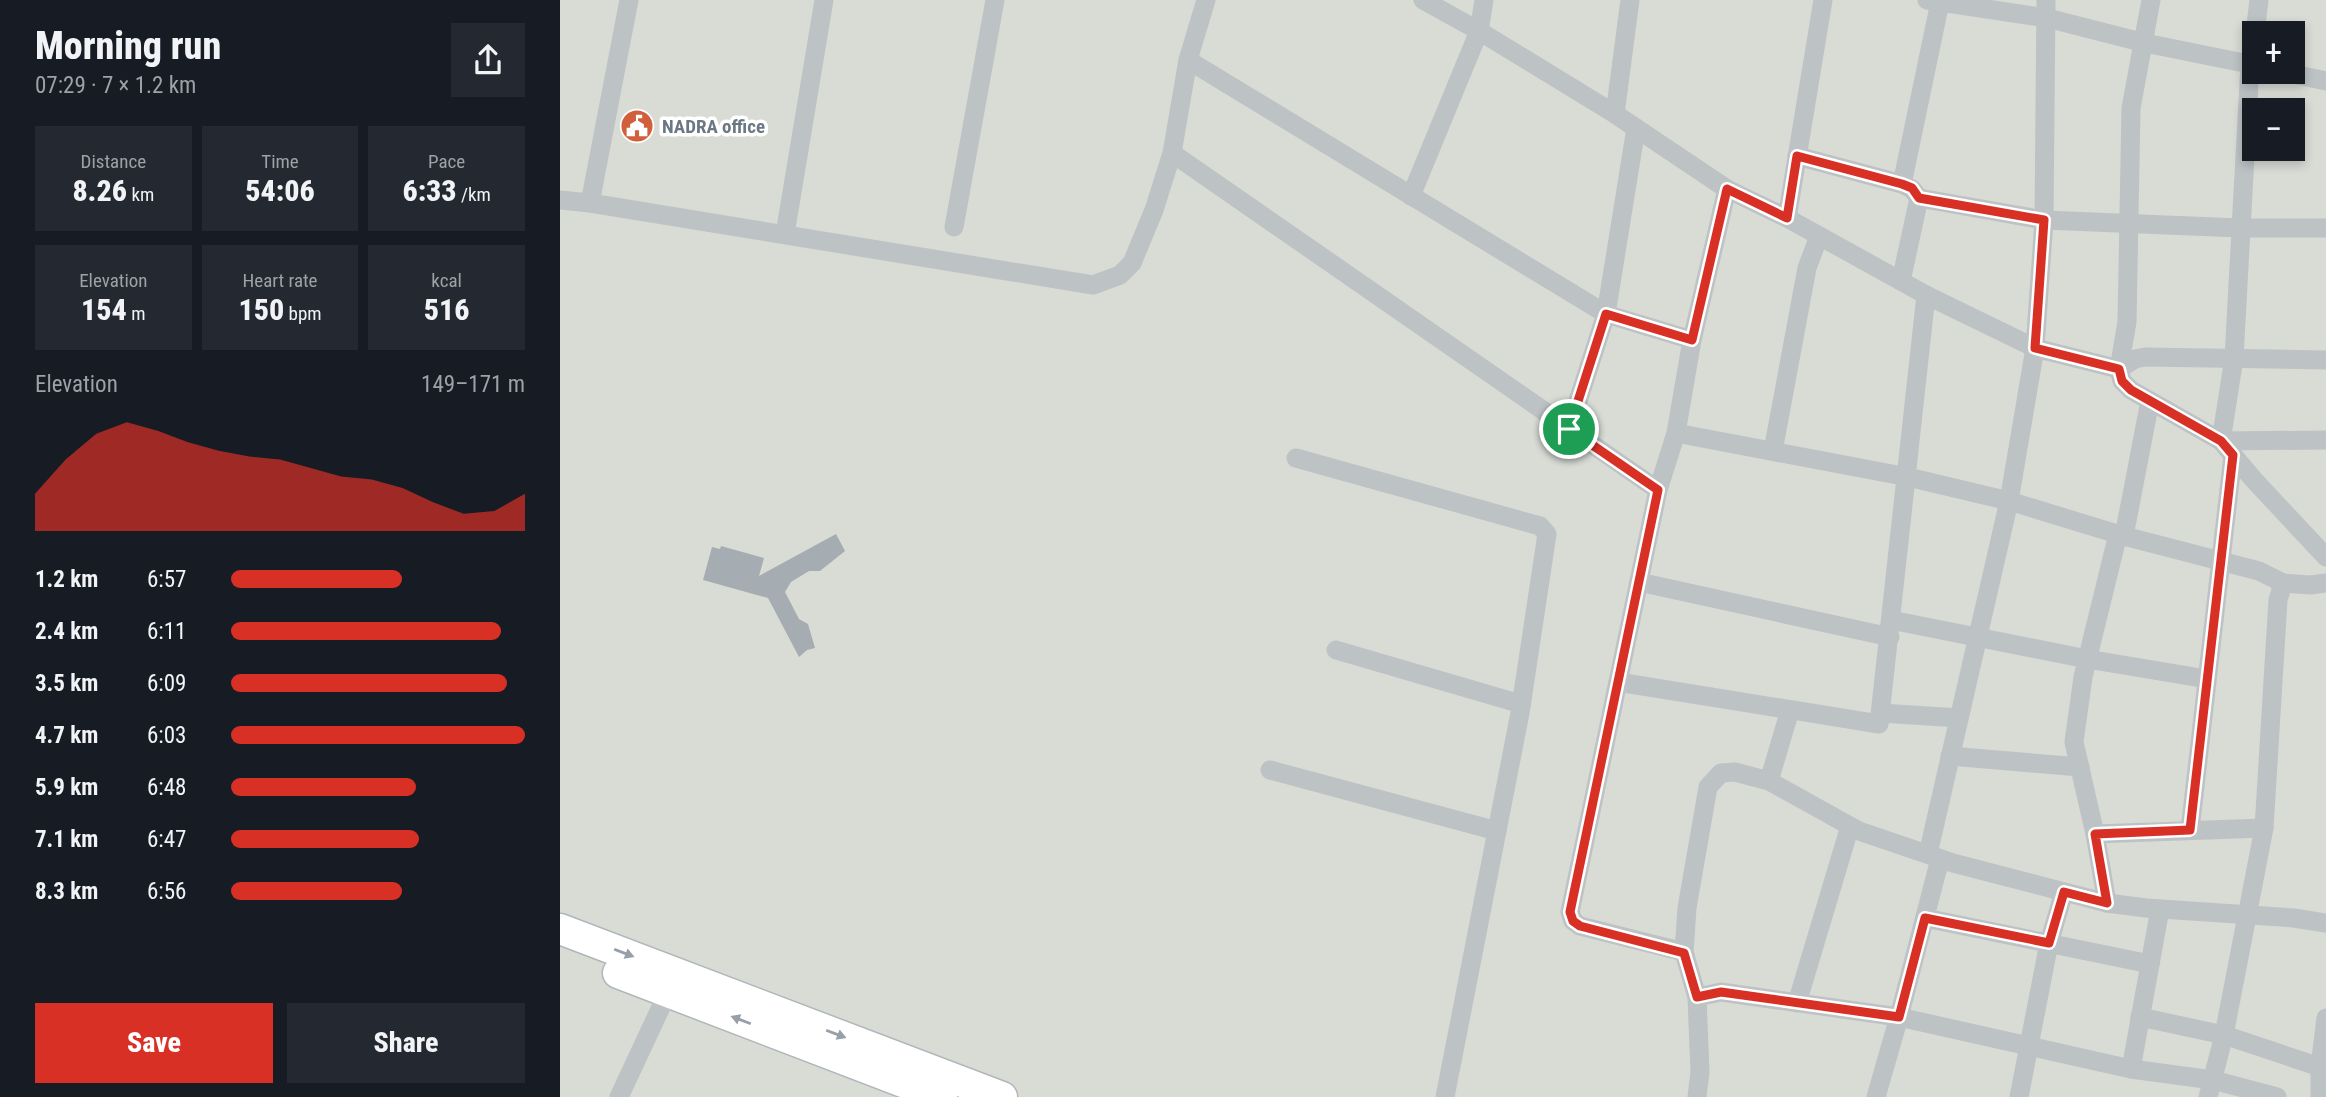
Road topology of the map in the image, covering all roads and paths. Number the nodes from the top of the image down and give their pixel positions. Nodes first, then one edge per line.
1 (629, 0) edge
2 (824, 0) edge
3 (995, 0) edge
4 (1206, 0) edge
5 (1423, 0) edge
6 (1484, 0) edge
7 (1630, 0) edge
8 (1823, 0) edge
9 (2151, 0) edge
10 (2259, 0) edge
11 (1934, 1) edge
12 (2046, 9) edge
13 (2256, 21) edge
14 (1479, 31) junction
15 (2145, 43) junction
16 (1188, 60) junction
17 (2242, 63) edge
18 (2305, 76) edge
19 (2326, 81) edge
20 (2251, 84) edge
21 (1615, 114) junction
22 (1636, 128) junction
23 (1172, 153) junction
24 (1797, 156) junction
25 (1902, 184) junction
26 (1727, 189) junction
27 (1412, 196) junction
28 (1919, 198) junction
29 (560, 200) edge
30 (590, 203) junction
31 (1787, 218) junction
32 (2044, 220) junction
33 (2130, 223) junction
34 (954, 227) dead end
35 (2240, 228) junction
36 (2326, 228) edge
37 (785, 234) junction
38 (1819, 236) junction
39 (1901, 281) junction
40 (1926, 295) junction
41 (1606, 314) junction
42 (1692, 340) junction
43 (2035, 348) junction
44 (2234, 358) junction
45 (2326, 360) edge
46 (2119, 369) junction
47 (2150, 401) junction
48 (1569, 429) junction
49 (1676, 433) junction
50 (2326, 440) edge
51 (2227, 448) junction
52 (1773, 452) junction
53 (1296, 458) dead end
54 (1908, 477) junction
55 (1658, 490) junction
56 (2009, 500) junction
57 (2121, 535) junction
58 (2319, 538) edge
59 (2326, 557) edge
60 (2220, 561) junction
61 (1639, 582) junction
62 (2283, 583) junction
63 (2326, 583) edge
64 (1890, 629) junction
65 (1978, 636) junction
66 (1336, 650) dead end
67 (2087, 659) junction
68 (2207, 679) junction
69 (1618, 682) junction
70 (1521, 704) junction
71 (1790, 710) junction
72 (1881, 713) junction
73 (1959, 718) junction
74 (1950, 756) junction
75 (2080, 767) junction
76 (1270, 770) dead end
77 (1769, 781) junction
78 (1850, 826) junction
79 (2264, 828) junction
80 (2190, 830) junction
81 (1497, 831) junction
82 (2095, 834) junction
83 (1934, 856) junction
84 (2064, 892) junction
85 (2107, 903) junction
86 (2160, 909) junction
87 (2247, 916) junction
88 (1925, 918) junction
89 (2326, 923) edge
90 (560, 929) edge
91 (2049, 943) junction
92 (560, 951) edge
93 (1684, 953) junction
94 (2150, 964) junction
95 (668, 992) junction
96 (1697, 997) junction
97 (1797, 1003) junction
98 (1899, 1017) junction
99 (2140, 1017) junction
100 (2326, 1018) edge
101 (2224, 1035) junction
102 (2028, 1047) junction
103 (2323, 1068) edge
104 (2131, 1069) junction
105 (2211, 1088) edge
106 (619, 1097) edge
107 (942, 1097) edge
108 (1002, 1097) edge
109 (1445, 1097) edge
110 (1697, 1097) edge
111 (1876, 1097) edge
112 (2020, 1097) edge
113 (2277, 1097) edge
114 (2320, 1097) edge

1 - 30 street
2 - 37 street
3 - 34 street
4 - 16 street
5 - 14 street
6 - 14 street
7 - 21 street
8 - 24 street
9 - 15 street
10 - 13 street
11 - 12 street
11 - 25 street
12 - 15 street
12 - 32 street
14 - 21 street
14 - 27 street
15 - 17 street
15 - 33 street
16 - 23 street
16 - 27 street
18 - 19 street
20 - 35 street
21 - 22 street
22 - 26 street
22 - 41 street
23 - 37 street
23 - 48 street
24 - 25 street
24 - 31 street
25 - 28 street
26 - 31 street
26 - 42 street
27 - 41 street
28 - 32 street
28 - 39 street
29 - 30 street
30 - 37 street
31 - 38 street
32 - 33 street
32 - 43 street
33 - 35 street
33 - 46 street
35 - 36 street
35 - 44 street
38 - 39 street
38 - 52 street
39 - 40 street
40 - 43 street
40 - 54 street
41 - 42 street
41 - 48 street
42 - 49 street
43 - 46 street
43 - 56 street
44 - 45 street
44 - 46 street
44 - 51 street
46 - 47 street
47 - 51 street
47 - 57 street
48 - 55 street
49 - 52 street
49 - 55 street
50 - 51 street
51 - 58 street
51 - 60 street
52 - 54 street
53 - 70 street
54 - 56 street
54 - 64 street
55 - 61 street
56 - 57 street
56 - 65 street
57 - 60 street
57 - 67 street
58 - 59 street
60 - 62 street
60 - 68 street
61 - 64 street
61 - 69 street
62 - 63 street
62 - 79 street
64 - 65 street
64 - 72 street
65 - 67 street
65 - 73 street
66 - 70 street
67 - 68 street
67 - 75 street
68 - 80 street
69 - 71 street
69 - 93 street
70 - 81 street
71 - 72 street
71 - 77 street
72 - 73 street
73 - 74 street
74 - 75 street
74 - 83 street
75 - 82 street
76 - 81 street
77 - 78 street
77 - 93 street
78 - 83 street
78 - 97 street
79 - 80 street
79 - 87 street
80 - 82 street
81 - 109 street
82 - 85 street
83 - 84 street
83 - 88 street
84 - 85 street
84 - 91 street
85 - 86 street
86 - 87 street
86 - 94 street
87 - 89 street
87 - 101 street
88 - 91 street
88 - 98 street
90 -> 108 main road
91 - 94 street
91 - 102 street
92 - 95 main road
93 - 96 street
94 - 99 street
95 - 106 street
107 -> 95 main road
96 - 97 street
96 - 110 street
97 - 98 street
98 - 102 street
98 - 111 street
99 - 101 street
99 - 104 street
100 - 103 street
101 - 103 street
101 - 105 street
102 - 104 street
102 - 112 street
103 - 114 street
104 - 105 street
105 - 113 street

